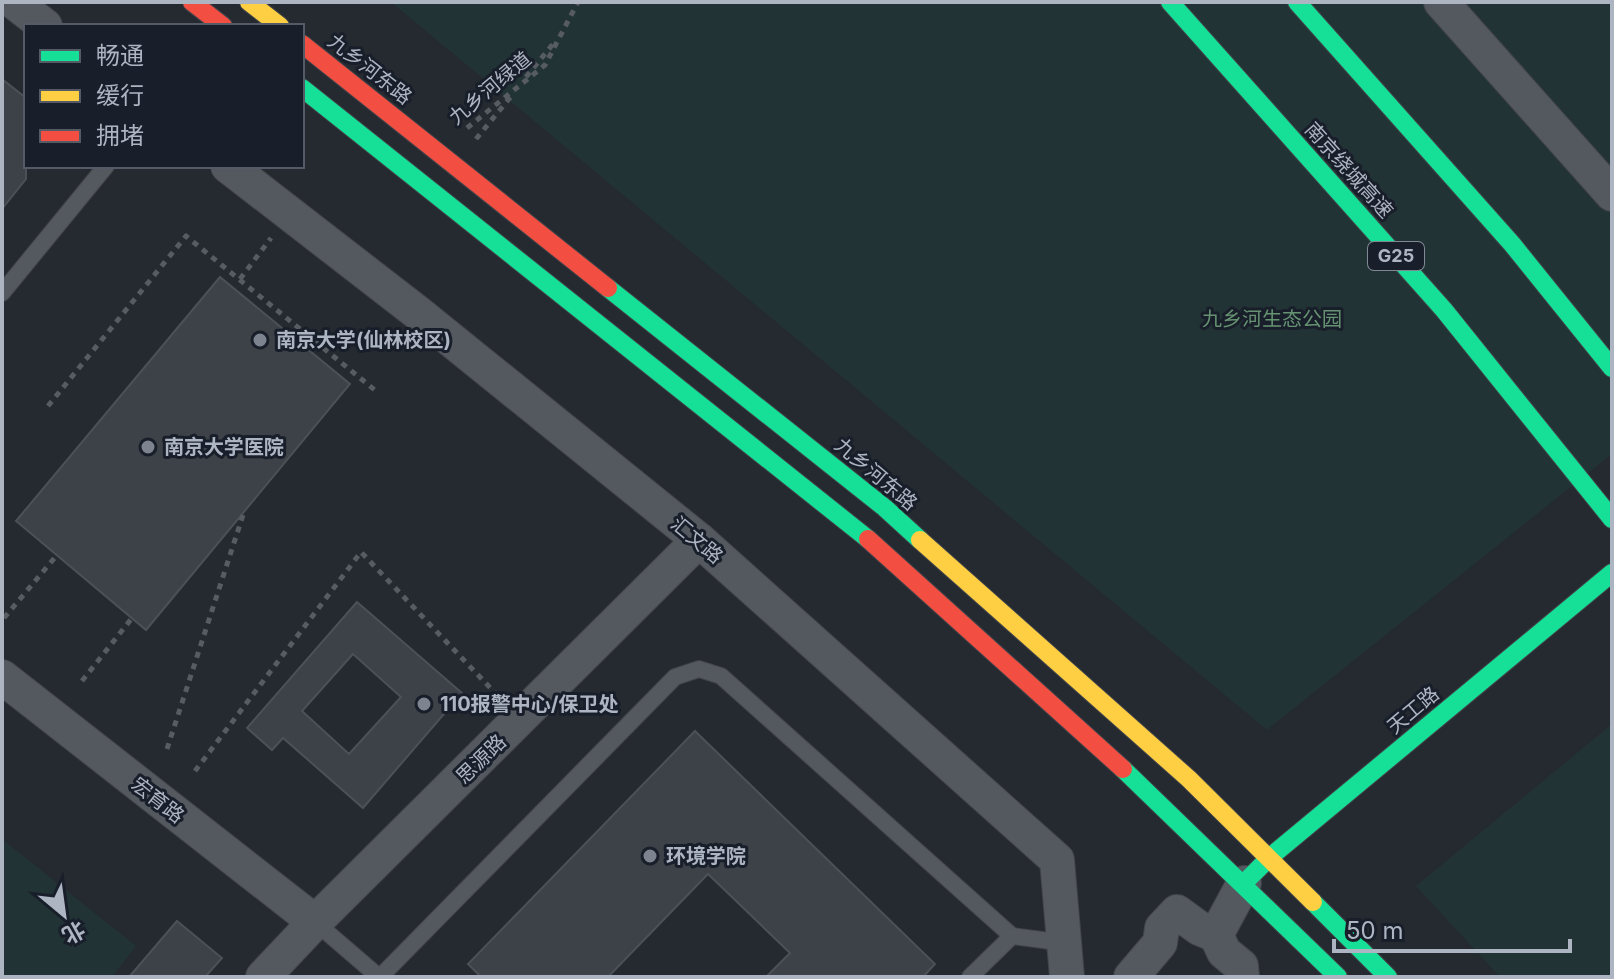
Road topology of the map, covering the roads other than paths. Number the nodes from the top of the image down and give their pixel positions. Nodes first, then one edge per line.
1 (14, 2) edge
2 (192, 2) edge
3 (249, 2) edge
4 (1170, 2) edge
5 (1297, 2) edge
6 (1441, 2) edge
7 (42, 24) edge
8 (220, 24) edge
9 (277, 24) edge
10 (304, 46) edge
11 (304, 90) edge
12 (104, 168) edge
13 (231, 168) edge
14 (1612, 194) edge
15 (2, 293) edge
16 (1612, 368) edge
17 (1612, 519) edge
18 (699, 540) junction
19 (1612, 573) edge
20 (2, 677) edge
21 (1270, 857) junction
22 (1244, 883) junction
23 (315, 922) junction
24 (1216, 935) junction
25 (1012, 936) junction
26 (1065, 943) junction
27 (1132, 976) edge
28 (263, 977) edge
29 (380, 977) edge
30 (970, 977) edge
31 (1067, 977) edge
32 (1242, 977) edge
33 (1338, 977) edge
34 (1388, 977) edge

1 - 7 street
2 - 8 main road
3 - 9 main road
4 - 17 main road, 南京绕城高速 / G25
5 - 16 main road
6 - 14 street
10 - 21 main road, 九乡河东路
11 - 22 main road
12 - 15 lane
13 - 18 street, 汇文路
18 - 23 street, 思源路
18 - 26 street, 汇文路
19 - 21 main road, 天工路
20 - 23 street, 宏育路
21 - 22 main road, 天工路
21 - 34 main road, 九乡河东路
22 - 24 street
22 - 33 main road
23 - 28 street, 思源路
23 - 29 lane
24 - 27 street
24 - 32 street
25 - 26 lane
25 - 29 lane
25 - 30 lane
26 - 31 street, 汇文路

